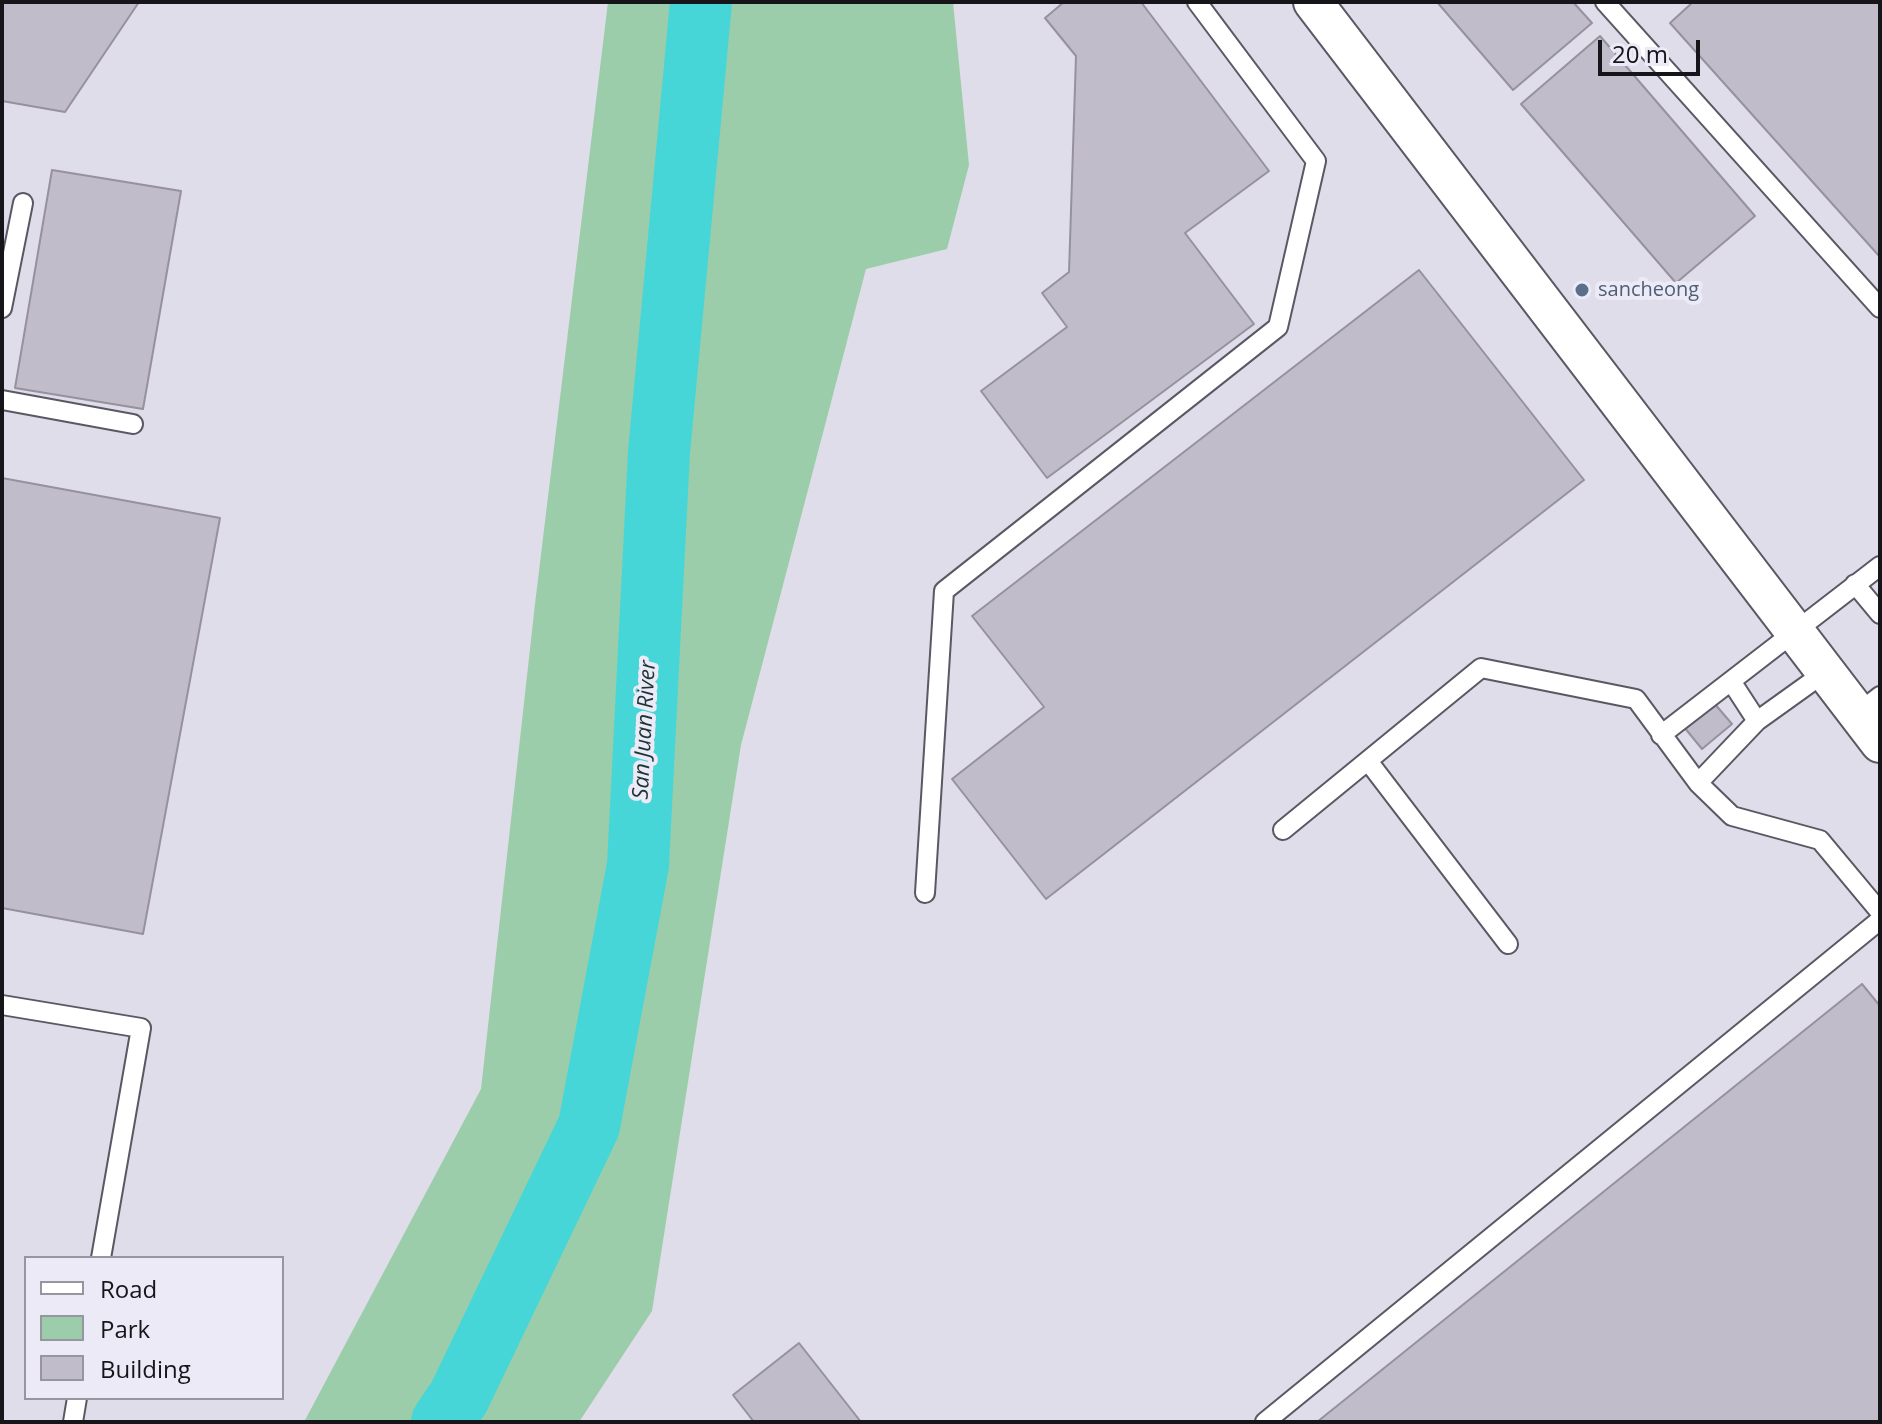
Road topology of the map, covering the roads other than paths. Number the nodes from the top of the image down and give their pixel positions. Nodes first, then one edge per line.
1 (1197, 2) edge
2 (1313, 2) edge
3 (1605, 2) edge
4 (23, 203) dead end
5 (2, 308) edge
6 (1880, 308) edge
7 (2, 400) edge
8 (133, 424) dead end
9 (1880, 566) edge
10 (1855, 584) junction
11 (1880, 614) edge
12 (1796, 633) junction
13 (1824, 673) junction
14 (1731, 681) junction
15 (1872, 718) edge
16 (1757, 721) junction
17 (1661, 735) junction
18 (1368, 761) junction
19 (1698, 783) junction
20 (1283, 830) dead end
21 (925, 893) dead end
22 (1880, 912) edge
23 (1880, 920) edge
24 (1508, 944) dead end
25 (2, 1005) edge
26 (101, 1256) edge
27 (77, 1400) edge
28 (73, 1422) edge
29 (1265, 1422) edge

1 - 21 lane
2 - 12 street
3 - 6 lane
4 - 5 lane
7 - 8 lane
9 - 10 lane
10 - 11 lane
10 - 12 lane
12 - 13 street
12 - 14 lane
13 - 15 street
13 - 16 lane
14 - 16 lane
14 - 17 lane
16 - 19 lane
17 - 18 lane
17 - 19 lane
18 - 20 lane
18 - 24 lane
19 - 22 lane
23 - 29 lane
25 - 26 lane
27 - 28 lane

